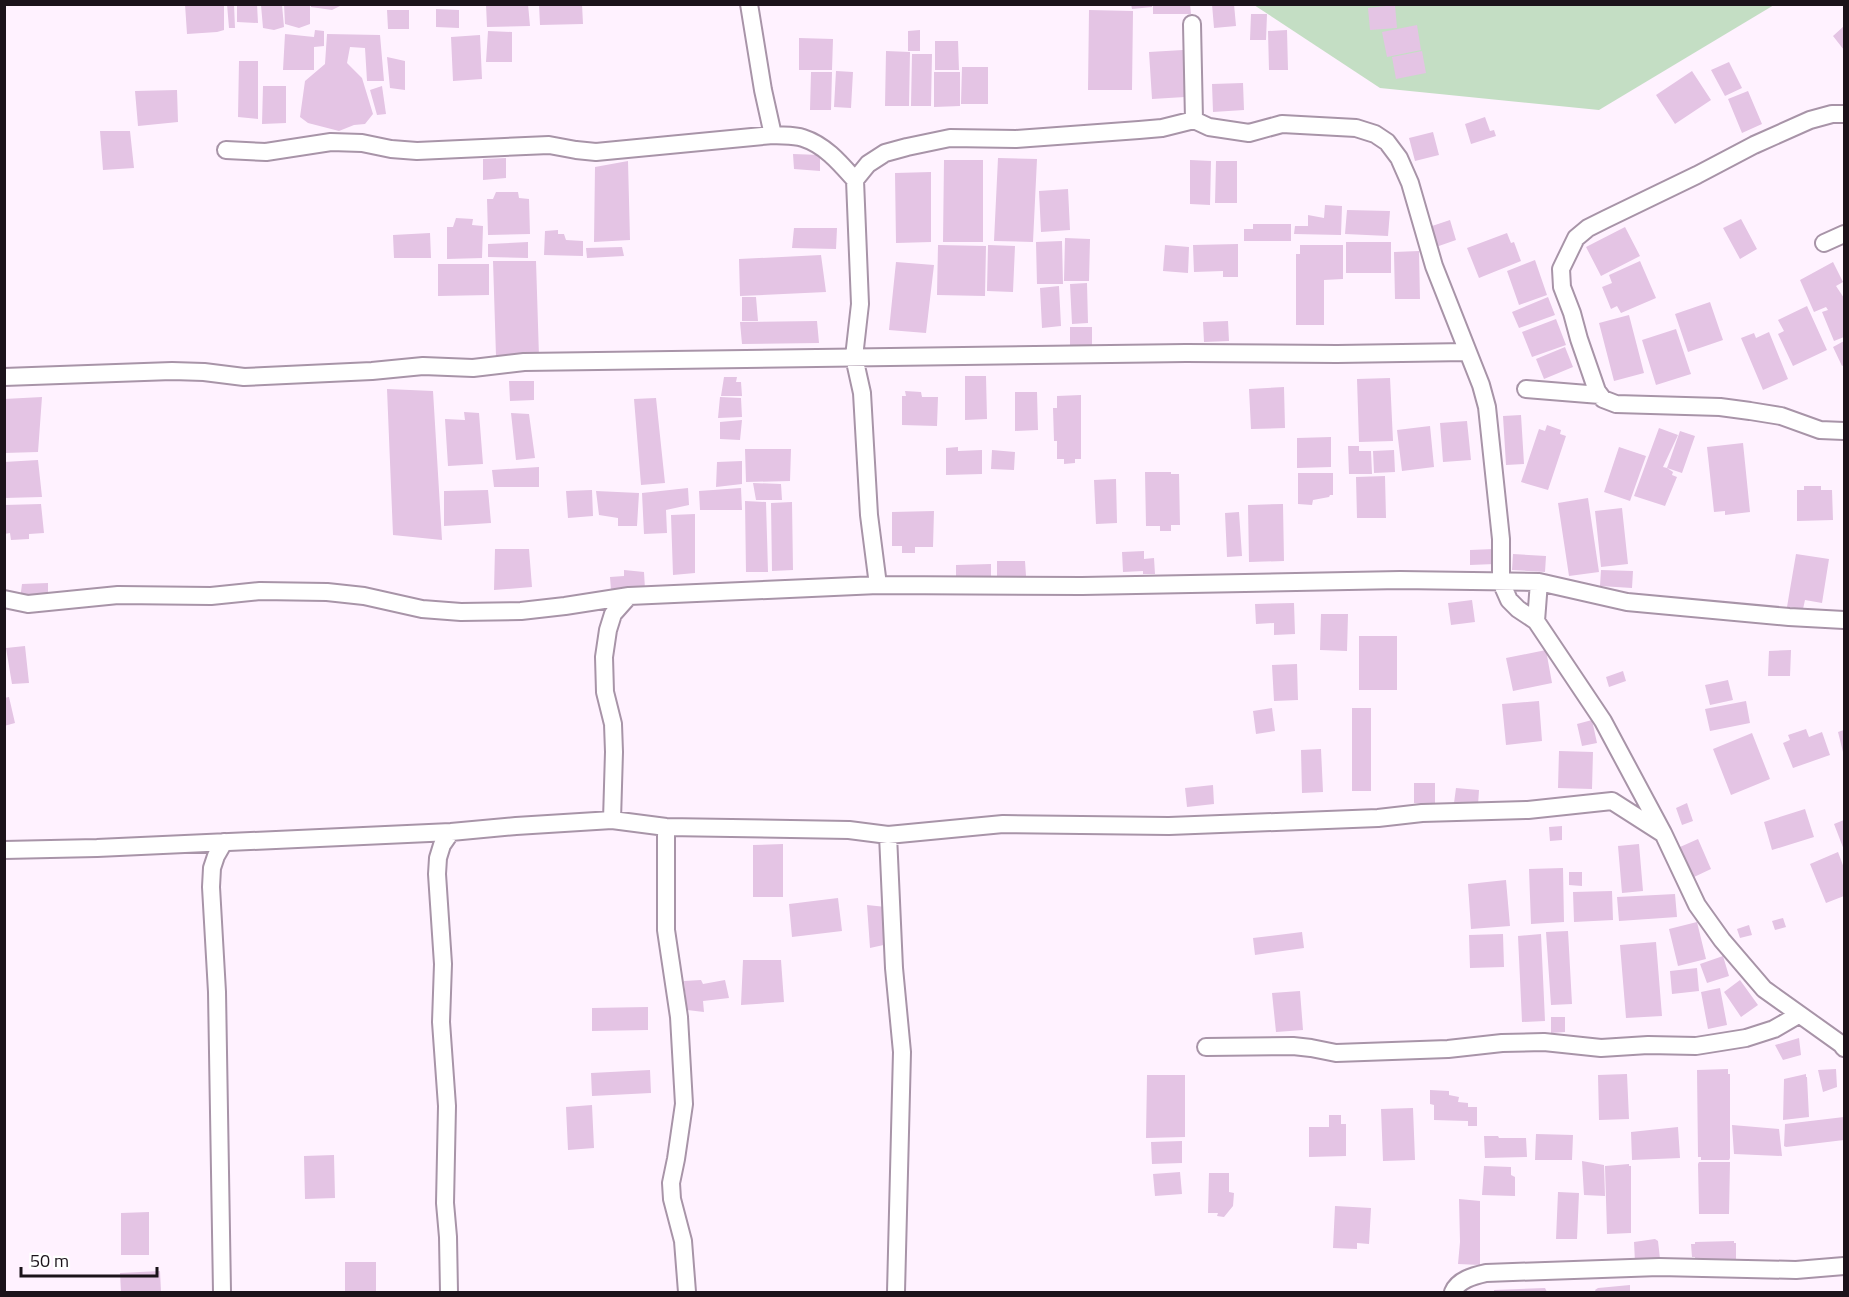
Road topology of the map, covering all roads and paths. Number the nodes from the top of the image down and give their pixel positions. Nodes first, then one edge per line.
1 (749, 4) edge
2 (1192, 24) dead end
3 (1845, 114) edge
4 (1194, 120) junction
5 (773, 135) junction
6 (226, 150) dead end
7 (855, 180) junction
8 (1845, 234) edge
9 (1824, 243) dead end
10 (1467, 352) junction
11 (854, 357) junction
12 (4, 377) edge
13 (1526, 389) dead end
14 (1600, 395) junction
15 (1845, 431) edge
16 (1501, 582) junction
17 (1539, 582) junction
18 (878, 585) junction
19 (629, 596) junction
20 (4, 599) edge
21 (1845, 620) edge
22 (1536, 621) junction
23 (612, 820) junction
24 (666, 827) junction
25 (451, 832) junction
26 (1663, 833) junction
27 (888, 835) junction
28 (224, 842) junction
29 (4, 850) edge
30 (1798, 1015) junction
31 (1206, 1047) dead end
32 (1845, 1048) edge
33 (1845, 1266) edge
34 (222, 1293) edge
35 (449, 1293) edge
36 (687, 1293) edge
37 (896, 1293) edge
38 (1453, 1293) edge

1 - 5 street
2 - 4 street
3 - 14 street
4 - 7 street
4 - 10 street
5 - 6 street
5 - 7 street
7 - 11 street
8 - 9 street
10 - 11 street
10 - 16 street
11 - 12 street
11 - 18 street
13 - 14 street
14 - 15 street
16 - 17 street
16 - 18 street
16 - 22 street
17 - 21 street
17 - 22 street
18 - 19 street
19 - 20 street
19 - 23 street
22 - 26 street
23 - 24 street
23 - 25 street
24 - 27 street
24 - 36 street
25 - 28 street
25 - 35 street
26 - 27 street
26 - 30 street
27 - 37 street
28 - 29 street
28 - 34 street
30 - 31 street
30 - 32 street
33 - 38 street

